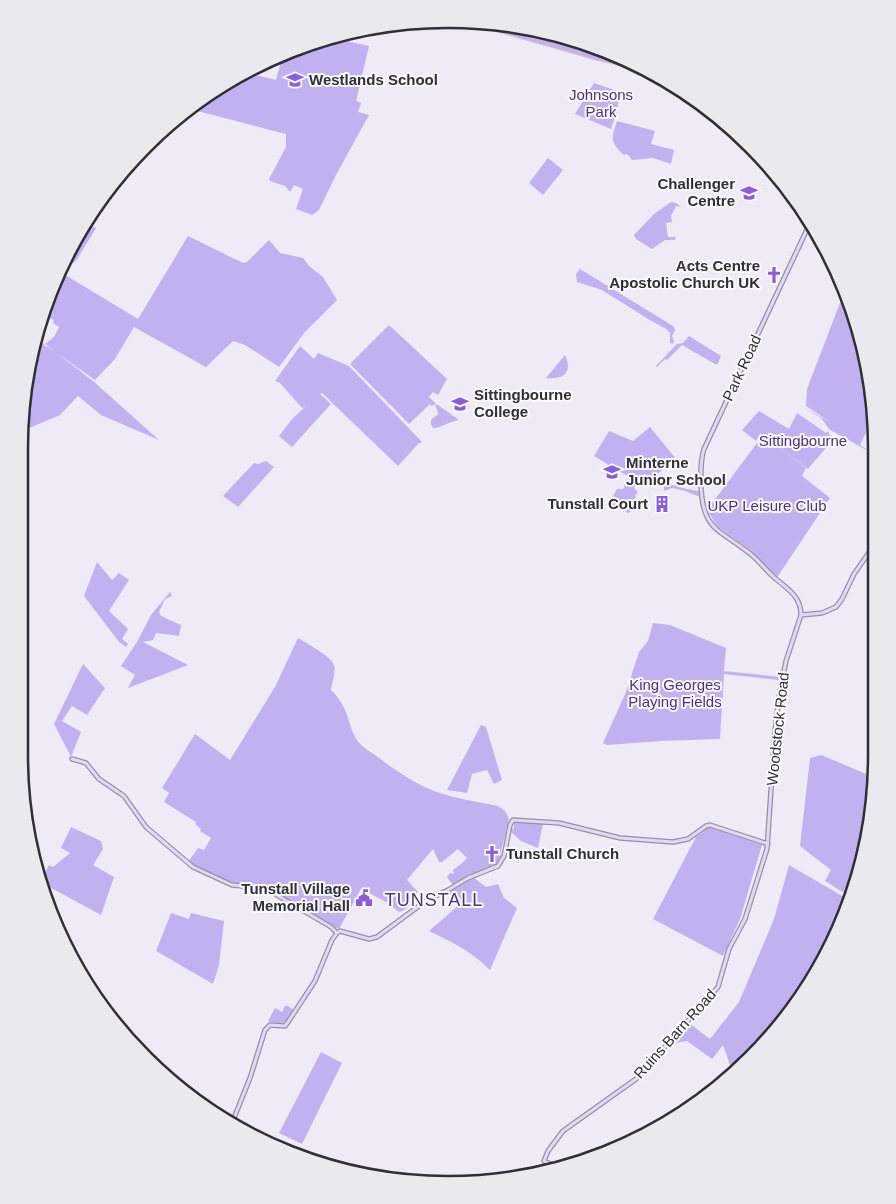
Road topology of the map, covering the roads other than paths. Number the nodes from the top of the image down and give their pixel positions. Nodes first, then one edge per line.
1 (503, 31) edge
2 (612, 61) edge
3 (807, 229) edge
4 (868, 554) edge
5 (801, 616) junction
6 (72, 759) dead end
7 (768, 844) junction
8 (337, 933) junction
9 (234, 1118) edge
10 (550, 1163) edge

1 - 2 main road
3 - 5 street, Park Road
4 - 5 street
5 - 7 street, Woodstock Road
6 - 8 street
7 - 8 street
7 - 10 street, Ruins Barn Road
8 - 9 street

